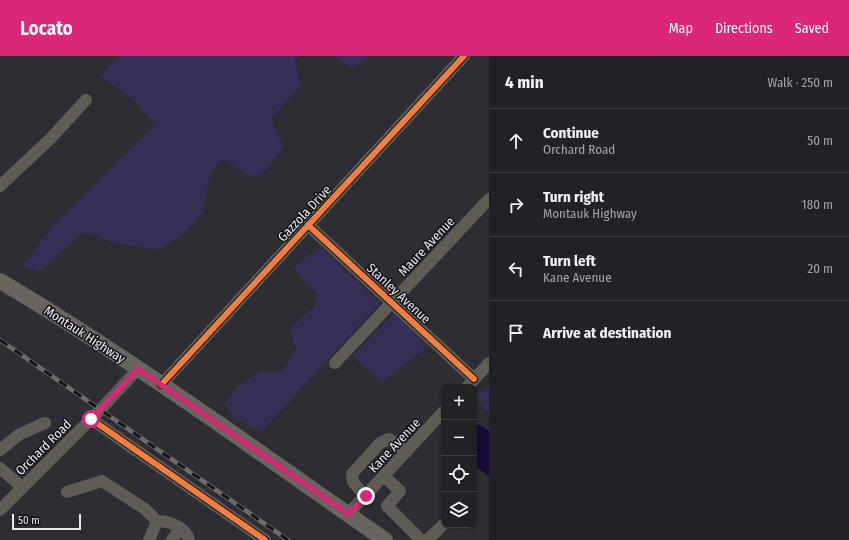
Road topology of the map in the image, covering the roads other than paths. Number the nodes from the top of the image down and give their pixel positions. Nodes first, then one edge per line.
1 (464, 56) edge
2 (86, 100) dead end
3 (0, 186) edge
4 (489, 199) edge
5 (308, 225) junction
6 (0, 281) edge
7 (393, 302) junction
8 (334, 363) dead end
9 (489, 363) edge
10 (138, 369) junction
11 (470, 383) edge
12 (161, 385) junction
13 (441, 414) edge
14 (91, 419) junction
15 (45, 423) dead end
16 (0, 450) edge
17 (406, 452) junction
18 (0, 468) edge
19 (384, 476) junction
20 (22, 487) junction
21 (67, 492) dead end
22 (366, 496) junction
23 (0, 510) edge
24 (348, 514) junction
25 (157, 521) junction
26 (441, 527) edge
27 (180, 528) junction
28 (148, 540) edge
29 (172, 540) edge
30 (189, 540) edge
31 (265, 540) edge
32 (384, 540) edge
33 (421, 540) edge
34 (427, 540) edge

1 - 5 street, Gazzola Drive
2 - 3 street
4 - 7 street, Maure Avenue
5 - 7 street, Stanley Avenue
5 - 12 street, Gazzola Drive
6 - 10 main road, Montauk Highway
7 - 8 street, Maure Avenue
7 - 11 street, Stanley Avenue
9 - 11 street
10 - 12 main road, Montauk Highway
10 - 14 street, Orchard Road
12 - 24 main road, Montauk Highway
13 - 17 street, Kane Avenue
14 - 20 street, Orchard Road
14 - 31 street
15 - 16 street
17 - 19 street, Kane Avenue
17 - 22 street
18 - 20 street
19 - 22 street, Kane Avenue
19 - 33 street
20 - 23 street, Orchard Road
21 - 25 street
22 - 24 street, Kane Avenue
24 - 32 main road, Montauk Highway
25 - 27 street
25 - 28 street
26 - 34 street
27 - 29 street
27 - 30 street

